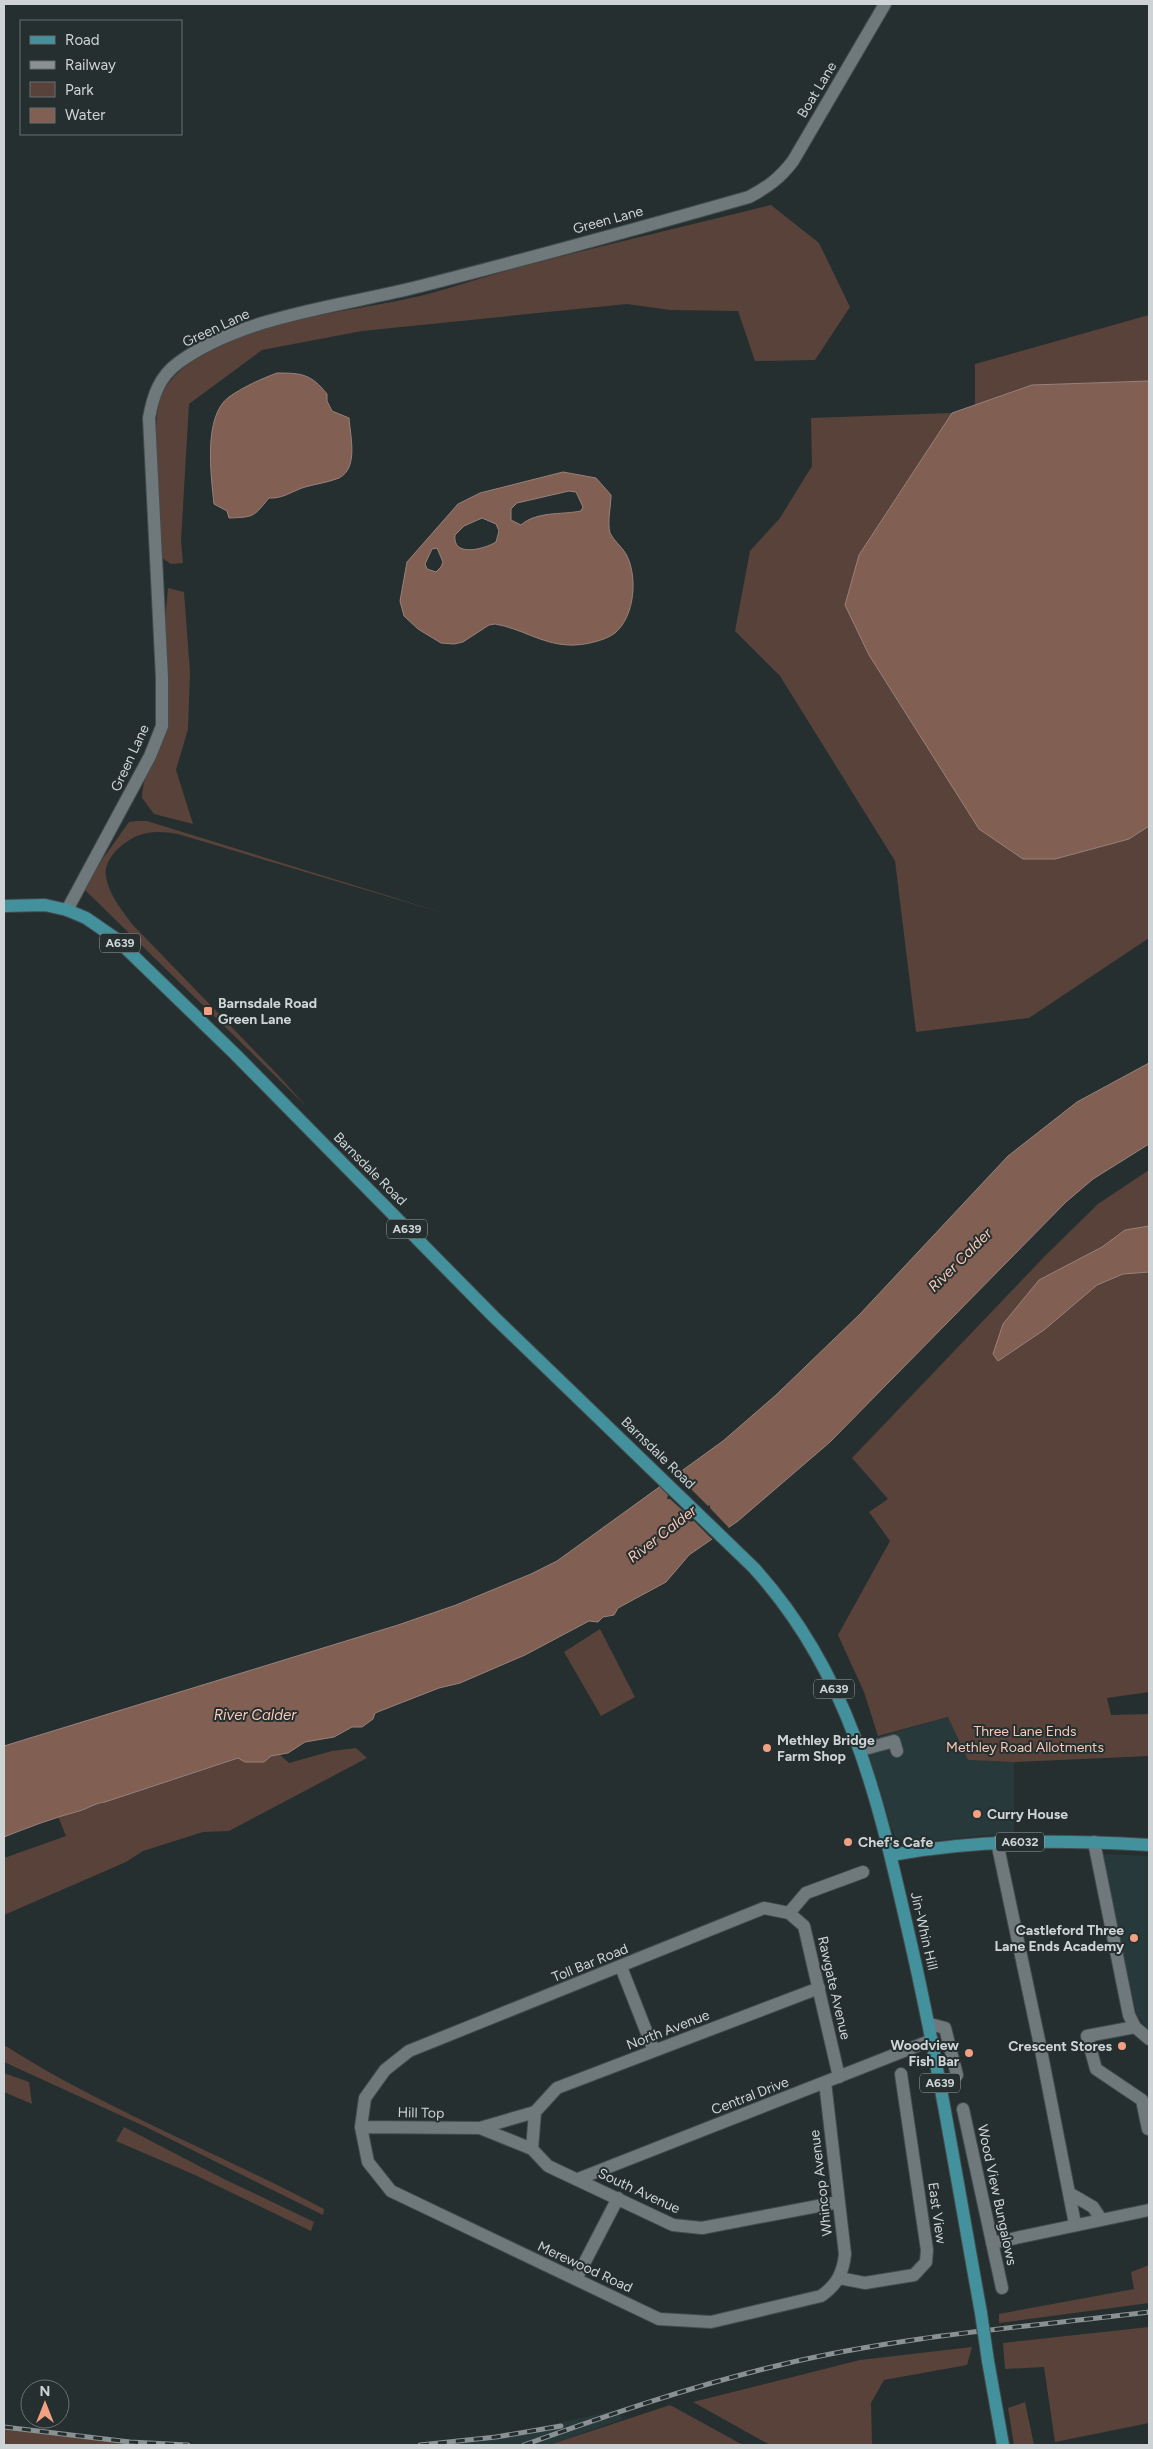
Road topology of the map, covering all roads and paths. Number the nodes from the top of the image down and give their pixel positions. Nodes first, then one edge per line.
1 (885, 4) edge
2 (769, 187) joint
3 (4, 906) edge
4 (67, 910) junction
5 (732, 1547) joint
6 (861, 1750) junction
7 (897, 1751) dead end
8 (997, 1842) junction
9 (1094, 1842) junction
10 (1149, 1845) edge
11 (891, 1855) junction
12 (863, 1872) dead end
13 (790, 1913) junction
14 (621, 1967) junction
15 (819, 1988) junction
16 (930, 2024) junction
17 (1135, 2027) junction
18 (1149, 2039) edge
19 (932, 2040) junction
20 (654, 2051) junction
21 (901, 2074) dead end
22 (957, 2075) dead end
23 (839, 2077) junction
24 (825, 2082) junction
25 (963, 2109) dead end
26 (535, 2112) junction
27 (361, 2127) junction
28 (480, 2128) junction
29 (1148, 2129) edge
30 (532, 2149) junction
31 (578, 2180) junction
32 (1069, 2193) junction
33 (618, 2198) junction
34 (839, 2202) junction
35 (1149, 2210) edge
36 (1102, 2219) junction
37 (1075, 2224) junction
38 (992, 2243) junction
39 (839, 2278) junction
40 (576, 2279) junction
41 (1002, 2288) dead end
42 (1003, 2445) edge

1 - 2 street, Boat Lane
2 - 4 street, Green Lane
3 - 4 main road, Barnsdale Road / A639
4 - 5 main road, Barnsdale Road / A639
5 - 6 main road, Jin-Whin Hill / A639
6 - 7 street
6 - 11 main road, Jin-Whin Hill / A639
8 - 9 main road, A6032
8 - 11 main road, A6032
8 - 32 street
9 - 10 main road, A6032
9 - 17 street
11 - 16 main road, Jin-Whin Hill / A639
12 - 13 street
13 - 14 street, Toll Bar Road
13 - 15 street, Rawgate Avenue
14 - 20 street
14 - 27 street, Toll Bar Road
15 - 20 street, North Avenue
15 - 23 street, Rawgate Avenue
16 - 19 main road, Jin-Whin Hill / A639
16 - 22 street
17 - 18 street
17 - 29 street
19 - 23 street, Central Drive
19 - 42 main road, Jin-Whin Hill / A639, bridge
20 - 26 street, North Avenue
21 - 39 street, East View
23 - 24 street, Central Drive
24 - 31 street, Central Drive
24 - 34 street, Whincop Avenue
25 - 38 street, Wood View Bungalows
26 - 28 street, Hill Top
26 - 30 street
27 - 28 street, Hill Top
27 - 40 street, Merewood Road
28 - 30 street, Hill Top
30 - 31 street, South Avenue
31 - 33 street, South Avenue
32 - 36 street
32 - 37 street
33 - 34 street, South Avenue
33 - 40 street
34 - 39 street, Whincop Avenue
35 - 36 street
36 - 37 street
37 - 38 street
38 - 41 street, Wood View Bungalows
39 - 40 street, Merewood Road

